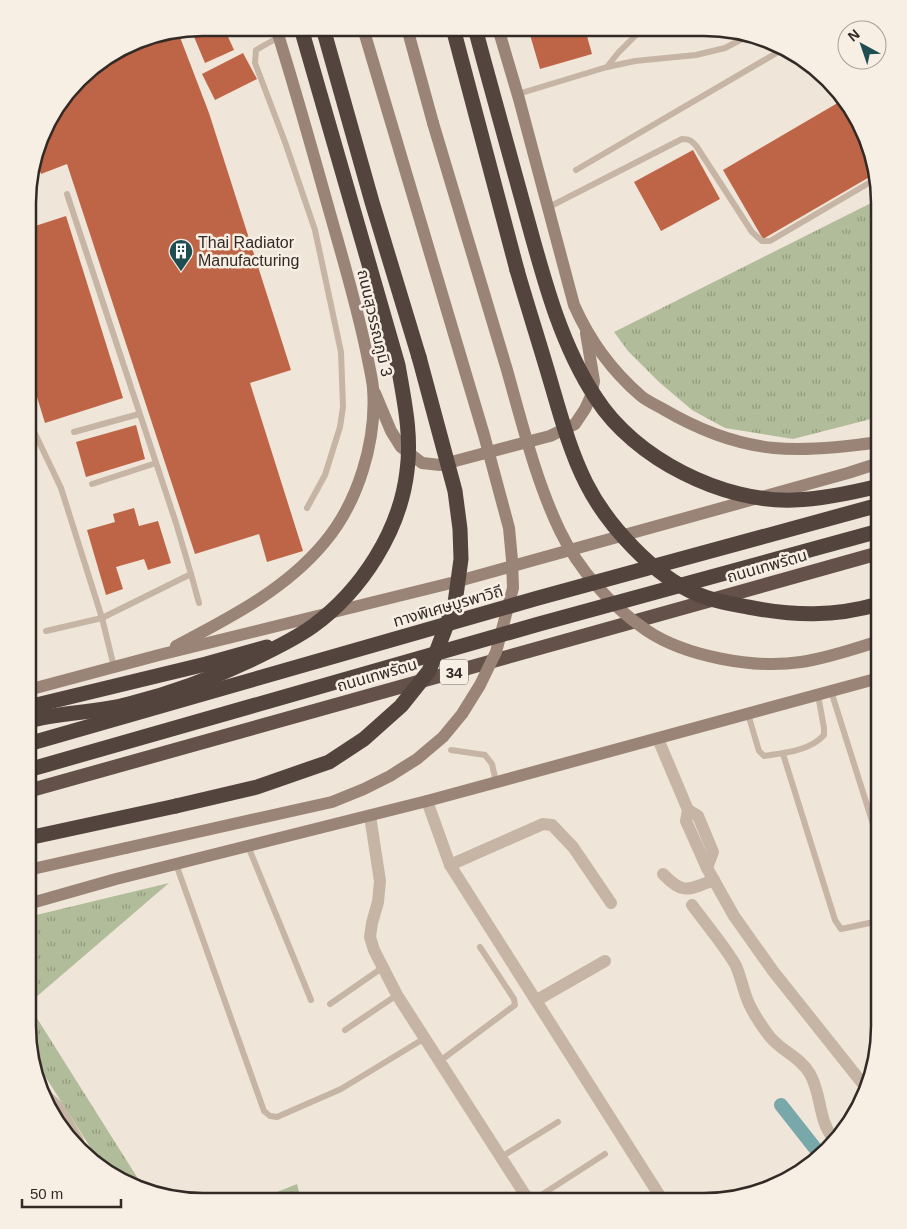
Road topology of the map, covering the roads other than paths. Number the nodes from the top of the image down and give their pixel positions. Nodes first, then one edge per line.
1 (455, 36) edge
2 (477, 36) edge
3 (501, 36) edge
4 (635, 36) edge
5 (272, 37) edge
6 (279, 37) edge
7 (304, 37) edge
8 (325, 37) edge
9 (366, 37) edge
10 (409, 37) edge
11 (739, 41) edge
12 (776, 53) edge
13 (608, 67) junction
14 (518, 94) junction
15 (576, 170) dead end
16 (869, 183) edge
17 (67, 194) dead end
18 (547, 208) junction
19 (585, 328) junction
20 (373, 389) junction
21 (140, 414) junction
22 (74, 432) dead end
23 (36, 436) edge
24 (871, 443) edge
25 (156, 463) junction
26 (871, 465) edge
27 (92, 484) dead end
28 (871, 488) edge
29 (871, 507) edge
30 (307, 508) dead end
31 (871, 533) edge
32 (871, 555) edge
33 (191, 574) junction
34 (199, 603) dead end
35 (871, 606) edge
36 (102, 618) junction
37 (46, 631) dead end
38 (294, 638) junction
39 (870, 644) edge
40 (159, 655) junction
41 (114, 667) junction
42 (870, 681) edge
43 (36, 688) edge
44 (831, 692) junction
45 (818, 695) junction
46 (36, 705) edge
47 (748, 714) junction
48 (36, 719) edge
49 (658, 739) junction
50 (36, 741) edge
51 (451, 750) dead end
52 (782, 754) junction
53 (36, 768) edge
54 (496, 782) junction
55 (36, 789) edge
56 (427, 802) junction
57 (870, 813) edge
58 (370, 816) junction
59 (36, 836) edge
60 (248, 846) junction
61 (176, 864) junction
62 (450, 866) junction
63 (36, 868) edge
64 (664, 874) dead end
65 (714, 880) junction
66 (36, 902) edge
67 (611, 903) dead end
68 (692, 905) dead end
69 (870, 923) edge
70 (480, 947) dead end
71 (605, 961) dead end
72 (382, 968) junction
73 (397, 995) junction
74 (311, 1000) dead end
75 (537, 1000) junction
76 (330, 1004) dead end
77 (345, 1030) dead end
78 (425, 1038) junction
79 (440, 1061) junction
80 (861, 1082) edge
81 (56, 1105) edge
82 (558, 1122) dead end
83 (68, 1124) edge
84 (831, 1134) edge
85 (605, 1154) dead end
86 (501, 1157) junction
87 (525, 1193) edge
88 (543, 1193) edge
89 (658, 1193) edge

1 - 35 highway, bridge
2 - 28 highway, bridge
3 - 14 main road
4 - 13 lane
5 - 30 lane
6 - 20 main road, ถนนสุวรรณภูมิ 3
7 - 38 highway, bridge
8 - 59 highway, bridge
9 - 63 main road, bridge
10 - 39 main road, bridge
11 - 13 lane
12 - 15 lane
13 - 14 lane
14 - 18 main road
16 - 18 lane
17 - 21 lane
18 - 19 main road
19 - 20 main road
19 - 24 main road
20 - 40 main road, ถนนสุวรรณภูมิ 3
21 - 22 lane
21 - 25 lane
23 - 36 lane
25 - 27 lane
25 - 33 lane
26 - 40 main road
29 - 50 highway, ทางพิเศษบูรพาวิถี, bridge
31 - 53 highway, bridge
32 - 55 highway, ถนนเทพรัตน / 34
33 - 34 lane
33 - 36 lane
36 - 37 lane
36 - 41 lane
38 - 46 highway, bridge
38 - 48 highway, bridge
40 - 41 main road
41 - 43 main road
42 - 44 main road
44 - 45 main road
44 - 57 lane
45 - 47 main road
45 - 52 lane
47 - 49 main road
47 - 52 lane
49 - 54 main road
49 - 65 street
51 - 54 lane
52 - 69 lane
54 - 56 main road
56 - 58 main road
56 - 62 street
58 - 60 main road
58 - 72 street
60 - 61 main road
60 - 74 lane
61 - 66 main road
61 - 78 lane
62 - 67 street
62 - 75 street
64 - 65 street
65 - 80 street
68 - 84 street
70 - 79 lane
71 - 75 street
72 - 73 street
72 - 76 lane
73 - 77 lane
73 - 78 street
75 - 89 street
78 - 79 street
79 - 86 street
81 - 83 street
82 - 86 lane
85 - 88 lane
86 - 87 street

